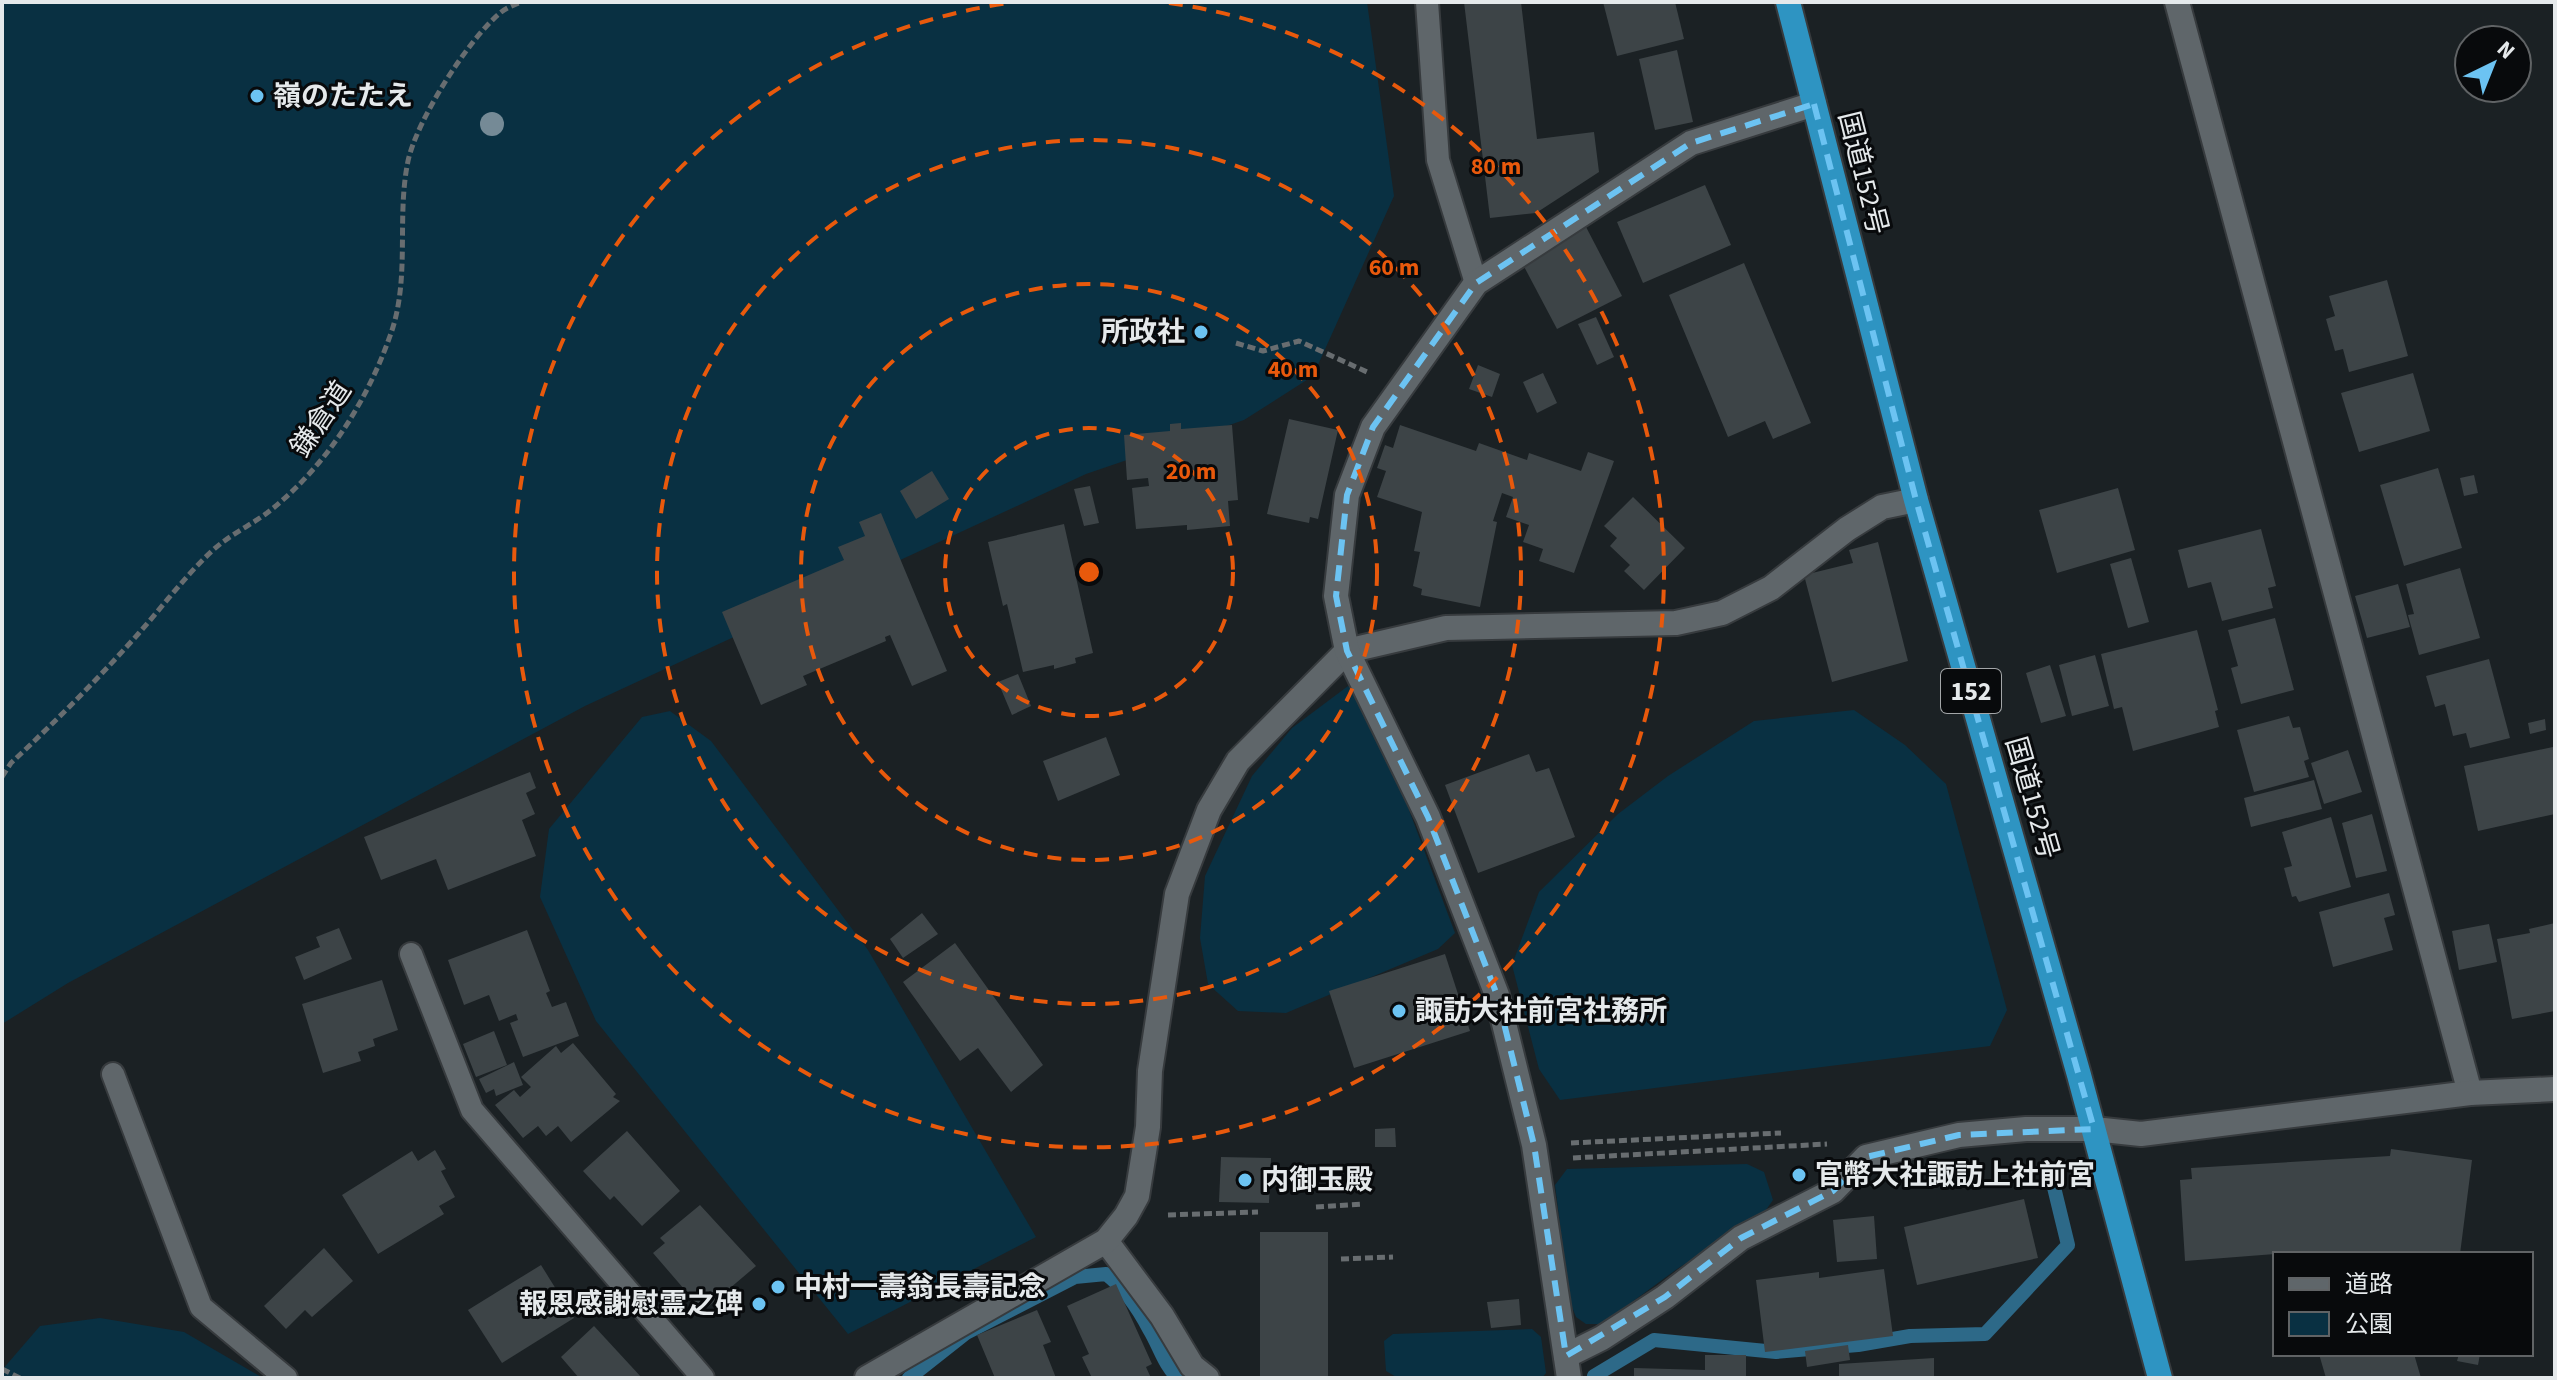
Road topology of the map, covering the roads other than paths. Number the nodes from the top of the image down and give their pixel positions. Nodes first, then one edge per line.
1 (1427, 2) edge
2 (1788, 2) edge
3 (2177, 2) edge
4 (1814, 104) junction
5 (1476, 283) junction
6 (1916, 500) junction
7 (1347, 651) junction
8 (411, 954) dead end
9 (113, 1074) dead end
10 (2555, 1089) edge
11 (2470, 1093) junction
12 (2094, 1129) junction
13 (1106, 1241) junction
14 (1568, 1367) edge
15 (286, 1378) edge
16 (703, 1378) edge
17 (867, 1378) edge
18 (1207, 1378) edge
19 (2160, 1378) edge

1 - 5 lane
2 - 4 highway, 国道152号 / 152
3 - 11 street
4 - 5 street
4 - 6 highway, 国道152号 / 152
5 - 7 street
6 - 7 street
6 - 12 highway, 国道152号 / 152
7 - 13 street
7 - 14 street
8 - 16 lane
9 - 15 lane
10 - 11 street
11 - 12 street
12 - 14 street
12 - 19 highway, 国道152号 / 152
13 - 17 street
13 - 18 street

